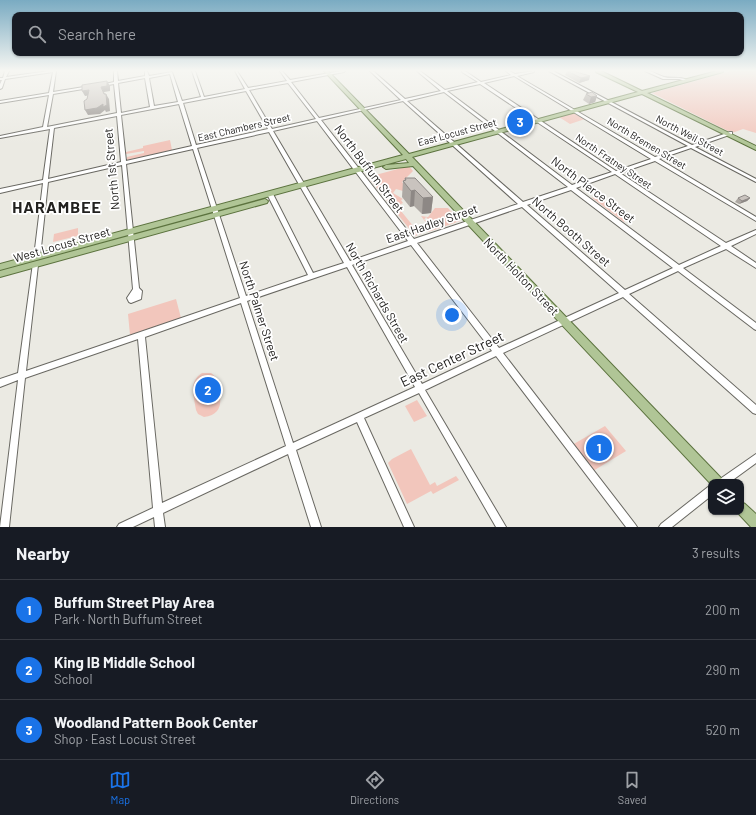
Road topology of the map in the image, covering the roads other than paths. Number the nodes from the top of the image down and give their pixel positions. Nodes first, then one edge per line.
1 (41, 96) edge
2 (51, 96) edge
3 (117, 96) edge
4 (150, 96) edge
5 (178, 96) edge
6 (216, 96) edge
7 (249, 96) edge
8 (299, 96) edge
9 (349, 96) edge
10 (399, 96) edge
11 (424, 96) edge
12 (450, 96) edge
13 (499, 96) edge
14 (549, 96) edge
15 (597, 96) edge
16 (631, 96) edge
17 (651, 96) edge
18 (203, 98) joint
19 (404, 100) junction
20 (0, 102) edge
21 (180, 102) junction
22 (609, 102) junction
23 (152, 108) junction
24 (362, 109) junction
25 (575, 111) junction
26 (119, 114) junction
27 (317, 119) junction
28 (538, 121) junction
29 (52, 127) junction
30 (45, 128) junction
31 (269, 130) junction
32 (498, 132) junction
33 (730, 134) junction
34 (0, 137) edge
35 (454, 144) junction
36 (756, 146) edge
37 (195, 147) junction
38 (693, 147) junction
39 (407, 157) junction
40 (656, 159) junction
41 (123, 163) junction
42 (414, 164) junction
43 (383, 167) junction
44 (359, 173) junction
45 (615, 173) junction
46 (47, 180) junction
47 (756, 181) edge
48 (304, 188) junction
49 (572, 188) junction
50 (0, 191) edge
51 (271, 197) junction
52 (523, 205) junction
53 (216, 212) junction
54 (756, 219) edge
55 (470, 222) junction
56 (756, 232) edge
57 (130, 235) junction
58 (411, 242) junction
59 (726, 246) junction
60 (36, 261) junction
61 (348, 265) junction
62 (756, 266) edge
63 (0, 267) edge
64 (678, 269) junction
65 (0, 273) edge
66 (312, 277) junction
67 (136, 289) dead end
68 (624, 294) junction
69 (244, 300) junction
70 (564, 322) junction
71 (756, 327) edge
72 (141, 335) junction
73 (496, 353) junction
74 (22, 376) junction
75 (0, 383) edge
76 (420, 388) junction
77 (756, 410) edge
78 (359, 416) junction
79 (291, 448) junction
80 (756, 458) edge
81 (714, 479) edge
82 (727, 479) edge
83 (708, 492) edge
84 (158, 510) junction
85 (744, 511) edge
86 (756, 524) edge
87 (4, 527) edge
88 (122, 527) edge
89 (160, 527) edge
90 (316, 527) edge
91 (409, 527) edge
92 (500, 527) edge
93 (632, 527) edge
94 (664, 527) edge

1 - 20 street
2 - 30 street
3 - 26 street, North 1st Street
4 - 23 street
5 - 21 street, North Palmer Street
6 - 18 street
7 - 31 street, North Richards Street
8 - 27 street, North Buffum Street
9 - 24 main road, North Holton Street
10 - 19 street, North Booth Street
11 - 19 street, East Chambers Street
12 - 32 street, North Pierce Street
13 - 28 street, North Fratney Street
14 - 25 street, North Bremen Street
15 - 22 street, North Weil Street
16 - 22 main road, East Locust Street
17 - 33 main road
18 - 21 street
19 - 24 street, East Chambers Street
19 - 35 street, North Booth Street
21 - 23 street
21 - 37 street, North Palmer Street
22 - 25 main road, East Locust Street
22 - 38 street, North Weil Street
23 - 26 street
24 - 27 street, East Chambers Street
24 - 39 main road, North Holton Street
25 - 28 main road, East Locust Street
25 - 40 street, North Bremen Street
26 - 29 street
26 - 41 street, North 1st Street
27 - 31 street, East Chambers Street
27 - 44 street, North Buffum Street
28 - 32 main road, East Locust Street
28 - 45 street, North Fratney Street
29 - 30 street
29 - 46 street
30 - 34 street
31 - 37 street, East Chambers Street
31 - 48 street, North Richards Street
32 - 35 main road, East Locust Street
32 - 49 street, North Pierce Street
33 - 36 main road
33 - 38 street, East Hadley Street
35 - 39 main road, East Locust Street
35 - 52 street, North Booth Street
37 - 41 street, East Chambers Street
37 - 53 street, North Palmer Street
38 - 40 street, East Hadley Street
38 - 47 street, North Weil Street
39 - 42 main road, North Holton Street
39 - 43 main road, East Locust Street
39 - 44 main road, East Locust Street
40 - 45 street, East Hadley Street
40 - 54 street, North Bremen Street
41 - 46 street, East Chambers Street
41 - 57 street, North 1st Street
42 - 43 main road
42 - 55 main road, North Holton Street
43 - 44 main road, East Locust Street
44 - 48 main road, East Locust Street
44 - 58 street, North Buffum Street
45 - 49 street, East Hadley Street
45 - 59 street, North Fratney Street
46 - 50 street, East Chambers Street
46 - 60 street
48 - 51 main road, East Locust Street
48 - 61 street, North Richards Street
49 - 52 street, East Hadley Street
49 - 64 street, North Pierce Street
51 - 53 main road, East Locust Street
51 - 66 street
52 - 55 street, East Hadley Street
52 - 68 street, North Booth Street
53 - 57 main road, East Locust Street
53 - 69 street, North Palmer Street
55 - 58 street, East Hadley Street
55 - 70 main road, North Holton Street
56 - 59 street, East Center Street
57 - 60 main road, West Locust Street
57 - 60 main road, West Locust Street
57 - 67 street, North 1st Street
58 - 61 street, East Hadley Street
58 - 73 street, North Buffum Street
59 - 62 street, North Fratney Street
59 - 64 street, East Center Street
60 - 63 main road, West Locust Street
60 - 65 main road, West Locust Street
60 - 74 street
61 - 66 street, East Hadley Street
61 - 76 street, North Richards Street
64 - 68 street, East Center Street
64 - 71 street, North Pierce Street
66 - 69 street, East Hadley Street
68 - 70 street, East Center Street
68 - 77 street, North Booth Street
69 - 72 street, East Hadley Street
69 - 79 street, North Palmer Street
70 - 73 street, East Center Street
70 - 81 main road, North Holton Street
72 - 74 street, East Hadley Street
72 - 84 street
73 - 76 street, East Center Street
73 - 93 street, North Buffum Street
74 - 75 street, East Hadley Street
74 - 87 street
76 - 78 street, East Center Street
76 - 92 street, North Richards Street
78 - 79 street, East Center Street
78 - 91 street
79 - 84 street, East Center Street
79 - 90 street, North Palmer Street
80 - 82 street
83 - 94 street
84 - 88 street, East Center Street
84 - 89 street
85 - 86 main road

